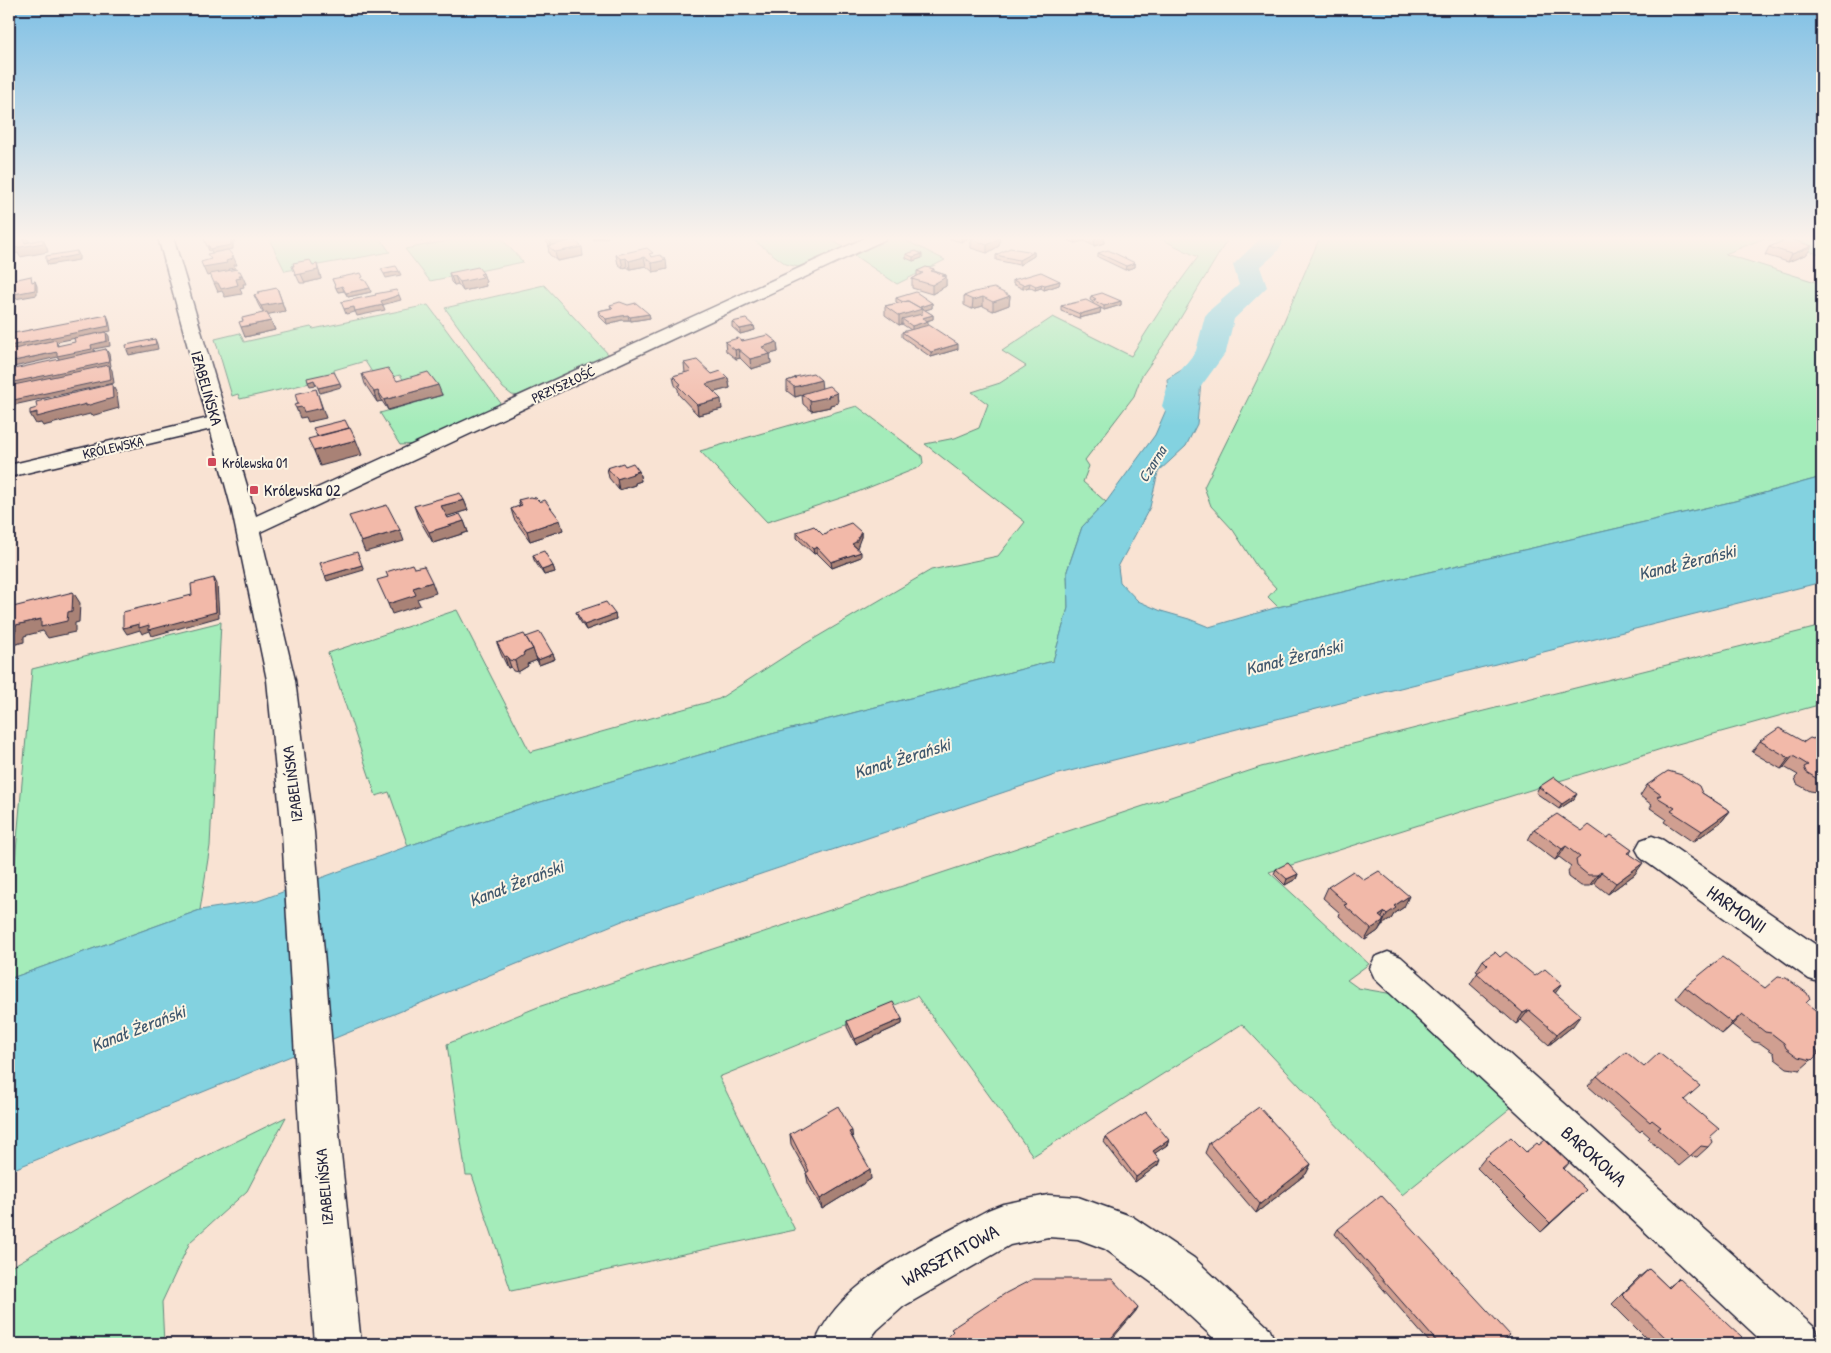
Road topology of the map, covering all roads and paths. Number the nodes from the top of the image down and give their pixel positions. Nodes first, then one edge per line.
1 (183, 300) edge
2 (742, 300) edge
3 (217, 422) junction
4 (9, 471) edge
5 (247, 529) junction
6 (1652, 849) dead end
7 (1388, 968) dead end
8 (1822, 968) edge
9 (338, 1344) edge
10 (838, 1344) edge
11 (1253, 1344) edge
12 (1799, 1344) edge

1 - 3 street, IZABELIŃSKA
2 - 5 street, PRZYSZŁOŚĆ
3 - 4 street, KRÓLEWSKA
3 - 5 street, IZABELIŃSKA
5 - 9 street, IZABELIŃSKA
6 - 8 street, HARMONII
7 - 12 street, BAROKOWA
10 - 11 street, WARSZTATOWA

